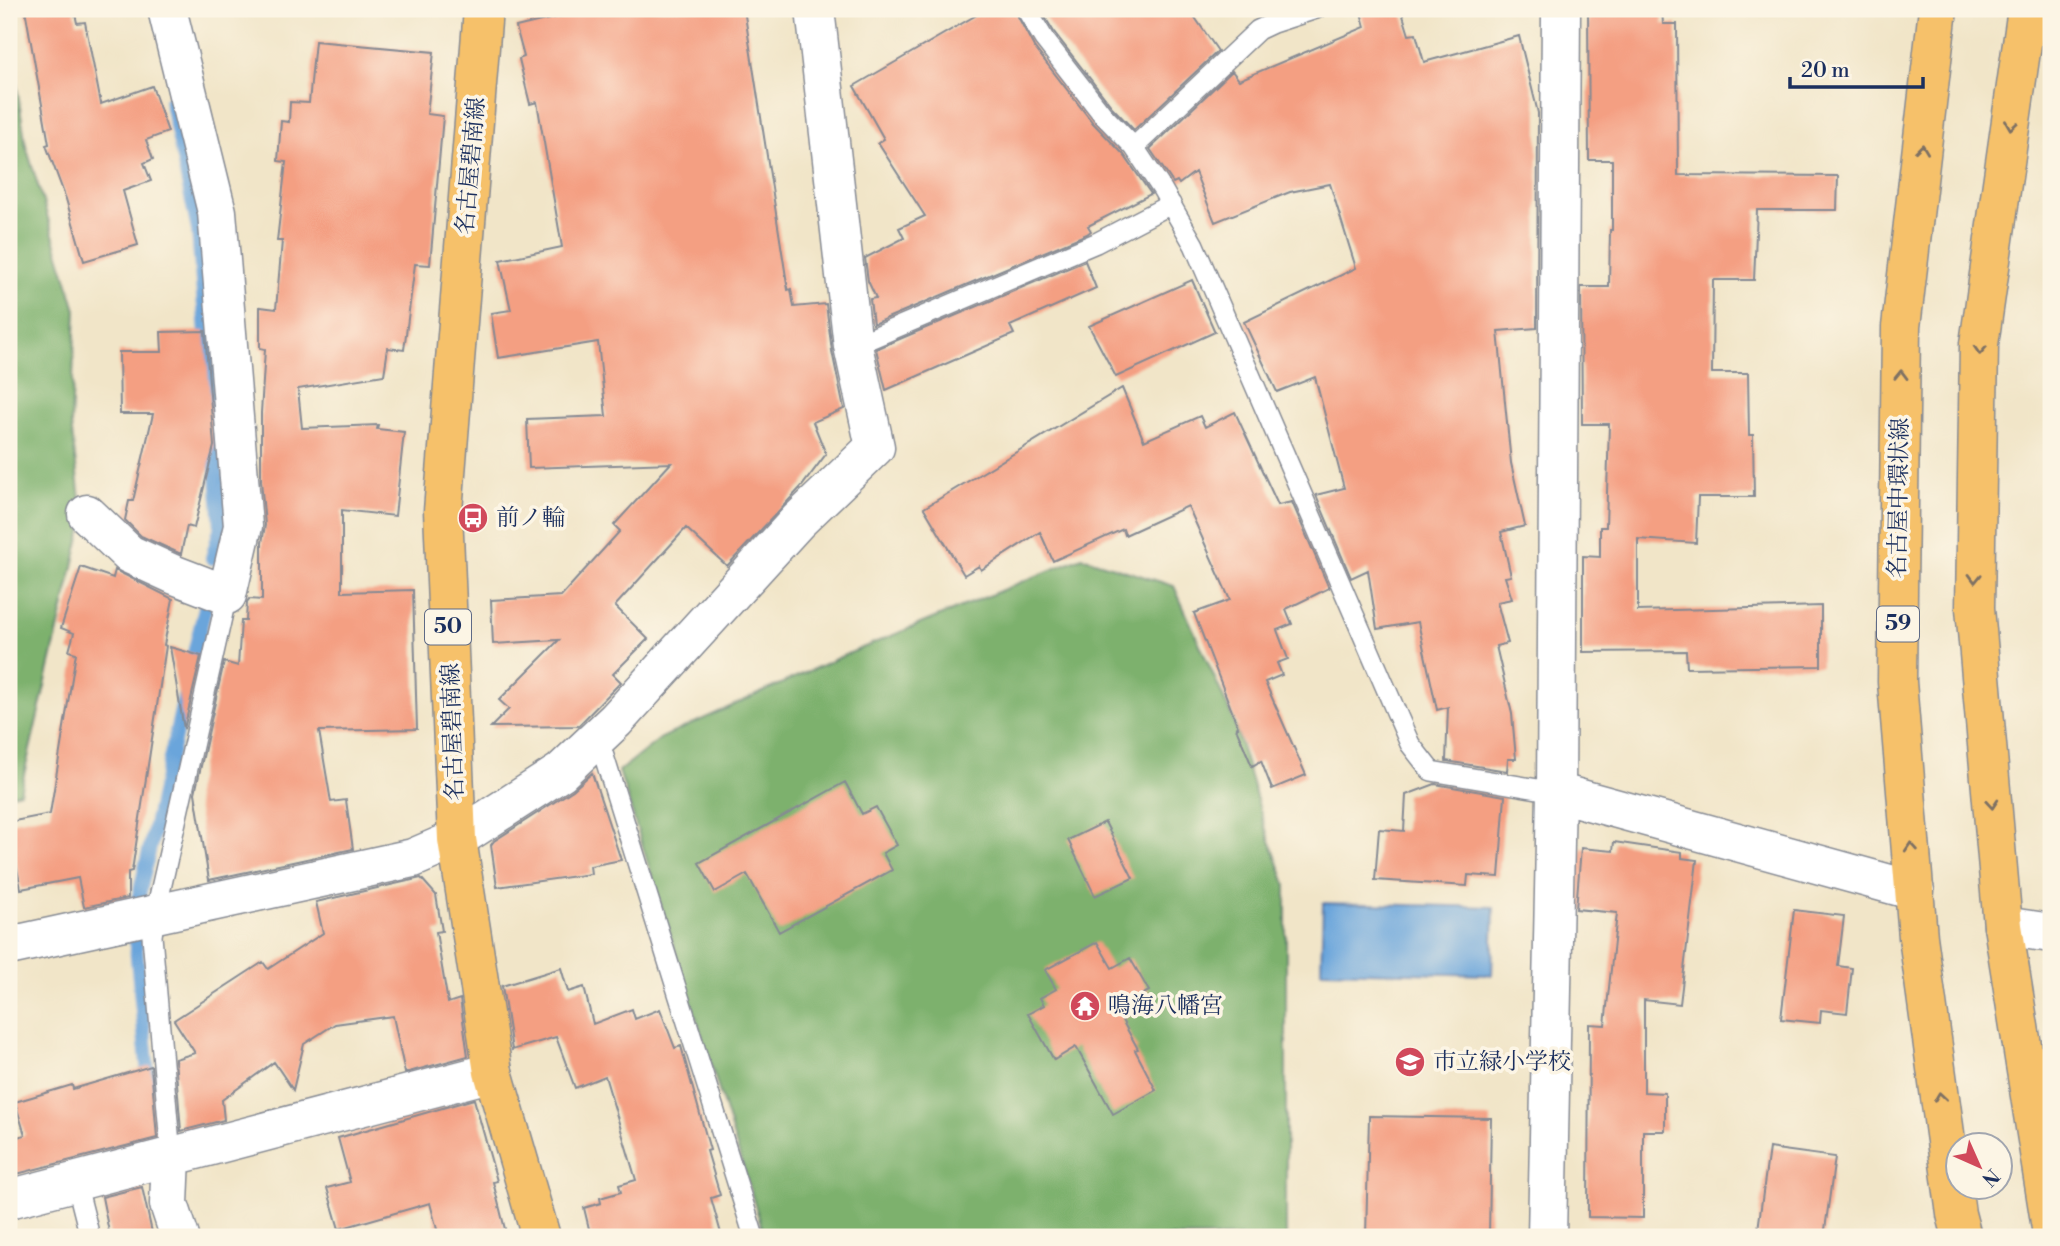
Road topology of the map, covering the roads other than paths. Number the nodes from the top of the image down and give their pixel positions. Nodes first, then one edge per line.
1 (167, 9) edge
2 (483, 9) edge
3 (815, 9) edge
4 (1026, 9) edge
5 (1316, 9) edge
6 (1561, 9) edge
7 (1938, 9) edge
8 (2028, 9) edge
9 (1134, 147) junction
10 (1171, 204) junction
11 (853, 346) junction
12 (87, 514) dead end
13 (228, 595) junction
14 (598, 737) junction
15 (1556, 792) junction
16 (457, 839) junction
17 (1915, 891) junction
18 (155, 915) junction
19 (2003, 926) junction
20 (2051, 933) edge
21 (9, 946) edge
22 (493, 1072) junction
23 (171, 1156) junction
24 (76, 1182) junction
25 (9, 1199) edge
26 (2051, 1228) edge
27 (1953, 1229) edge
28 (90, 1237) edge
29 (180, 1237) edge
30 (541, 1237) edge
31 (754, 1237) edge
32 (1546, 1237) edge

1 - 13 street
2 - 16 main road, 名古屋碧南線 / 50
3 - 11 street
4 - 9 lane
5 - 9 lane
6 - 15 street
17 -> 7 main road, 名古屋中環状線 / 59
8 -> 19 main road
9 - 10 lane
10 - 11 lane
10 - 15 lane
11 - 14 street
12 - 13 street
13 - 18 lane
14 - 16 street
14 - 31 lane
15 - 17 street
15 - 32 street
16 - 18 street
16 - 22 main road, 名古屋碧南線 / 50
27 -> 17 main road, 名古屋中環状線 / 59
18 - 21 street
18 - 23 lane
19 - 20 street
19 - 26 main road
22 - 23 street
22 - 30 main road, 名古屋碧南線 / 50
23 - 24 street
23 - 29 street
24 - 25 street
24 - 28 lane

